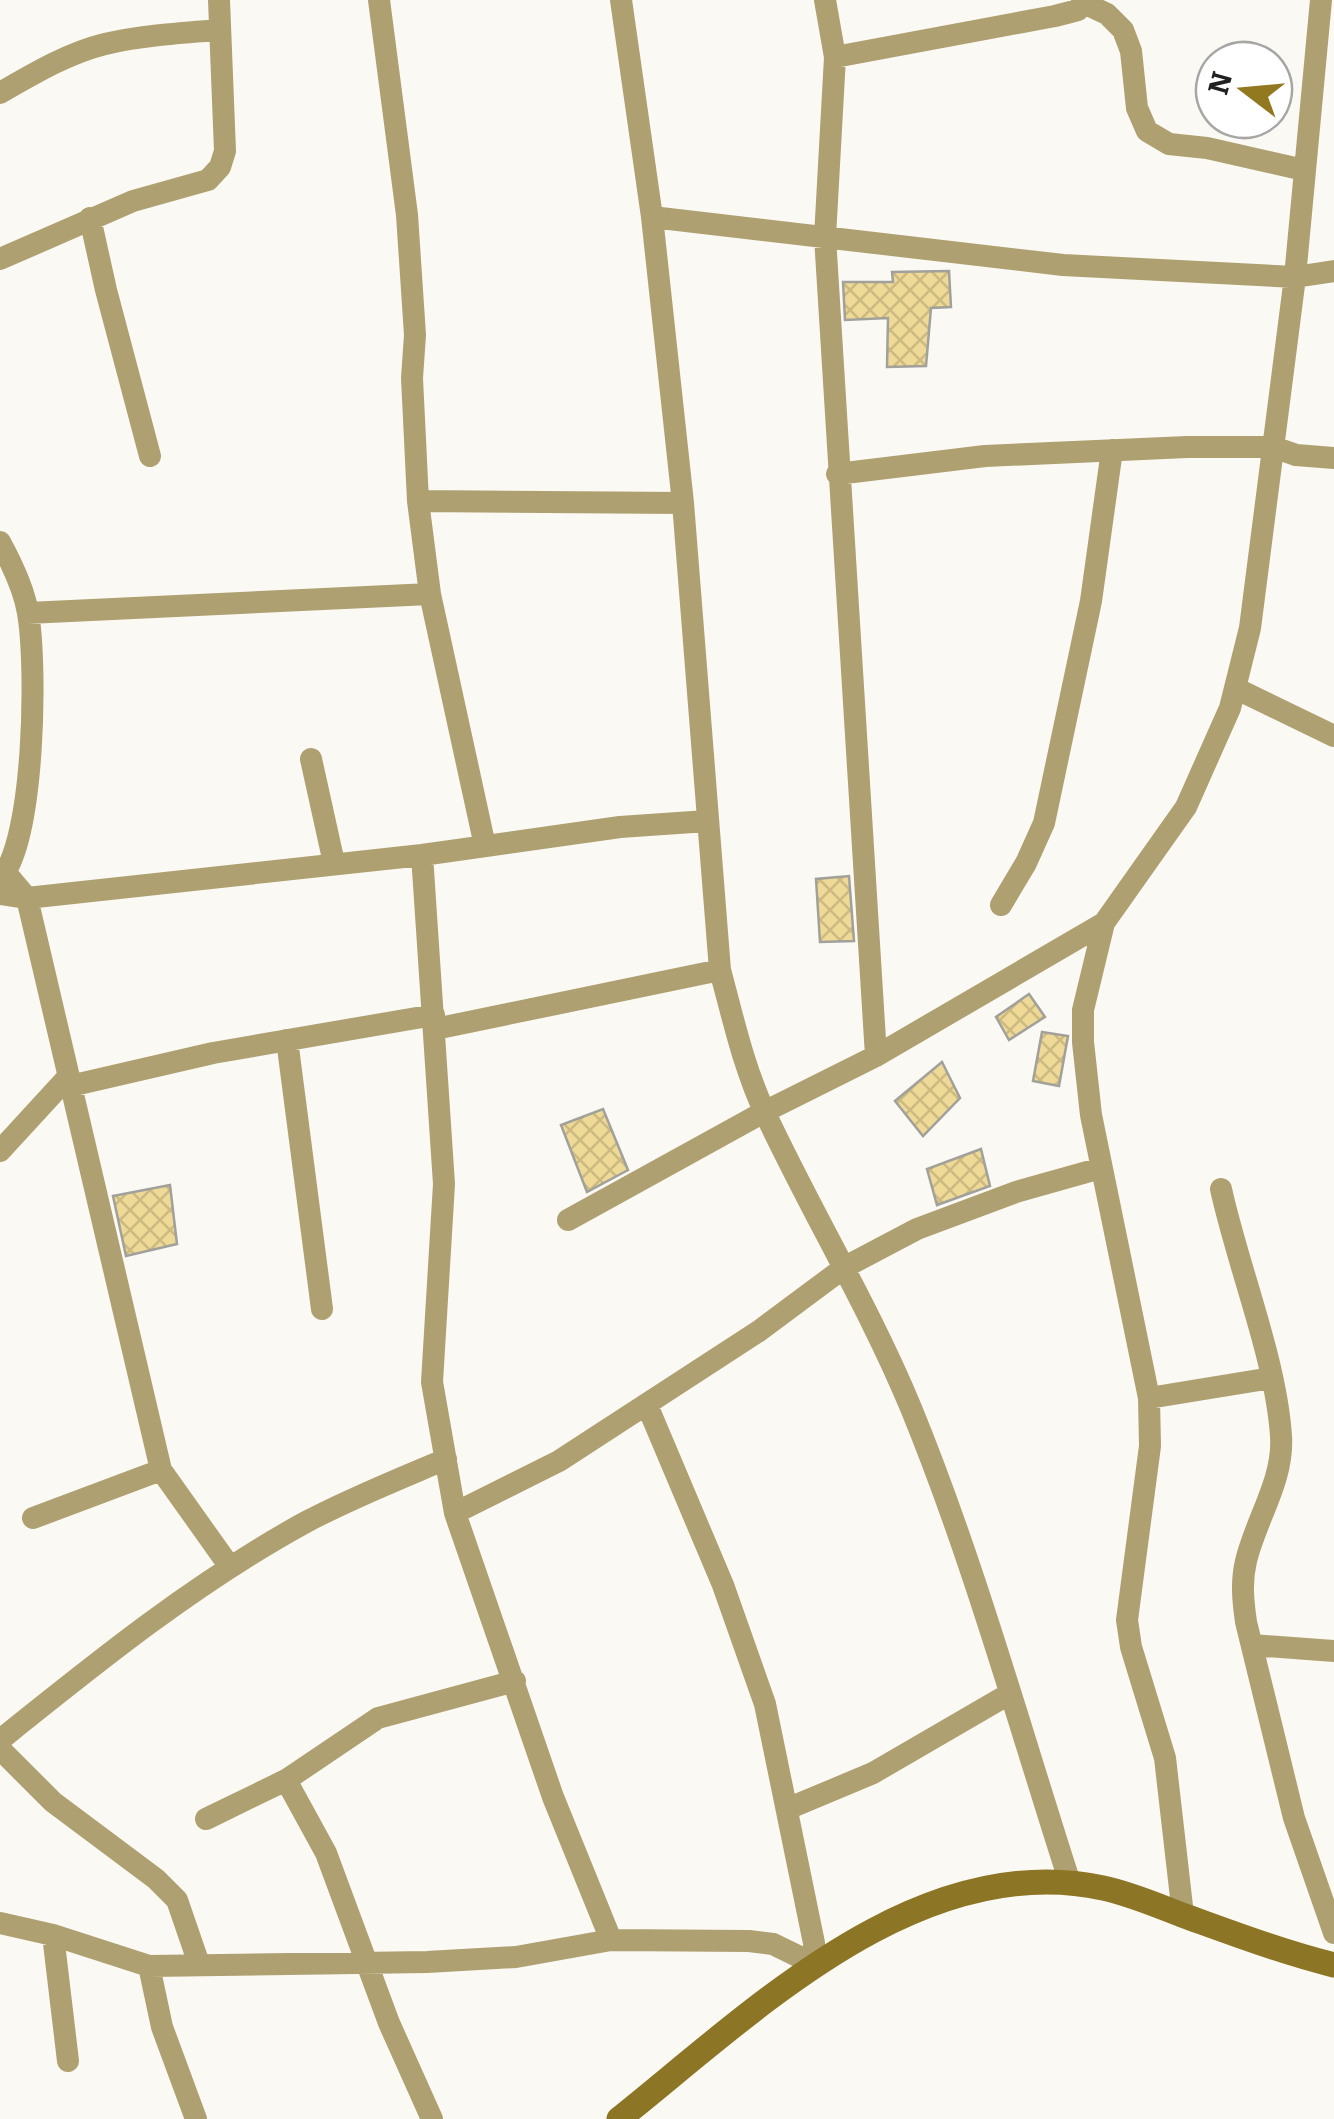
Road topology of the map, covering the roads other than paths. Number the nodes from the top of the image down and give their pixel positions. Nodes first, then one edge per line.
1 (220, 0) edge
2 (380, 0) edge
3 (621, 0) edge
4 (825, 0) edge
5 (1321, 0) edge
6 (1084, 1) edge
7 (220, 30) junction
8 (1324, 52) edge
9 (835, 57) junction
10 (0, 93) edge
11 (1304, 170) junction
12 (652, 217) junction
13 (90, 218) junction
14 (825, 238) junction
15 (0, 259) edge
16 (1334, 271) edge
17 (1294, 277) junction
18 (1273, 447) junction
19 (1112, 450) junction
20 (150, 456) dead end
21 (1334, 458) edge
22 (837, 474) junction
23 (418, 501) junction
24 (683, 503) junction
25 (0, 542) edge
26 (430, 594) junction
27 (28, 612) junction
28 (1235, 688) junction
29 (1334, 736) edge
30 (311, 760) dead end
31 (707, 821) junction
32 (485, 846) junction
33 (422, 855) junction
34 (334, 864) junction
35 (2, 882) edge
36 (27, 898) junction
37 (1001, 905) dead end
38 (1104, 923) junction
39 (720, 970) junction
40 (434, 1022) junction
41 (287, 1040) junction
42 (876, 1056) junction
43 (69, 1081) junction
44 (764, 1112) junction
45 (0, 1151) edge
46 (1102, 1168) junction
47 (1221, 1189) dead end
48 (568, 1220) dead end
49 (844, 1267) junction
50 (322, 1309) dead end
51 (1272, 1378) junction
52 (1149, 1398) junction
53 (648, 1405) junction
54 (446, 1459) junction
55 (161, 1470) junction
56 (455, 1513) junction
57 (34, 1518) dead end
58 (230, 1567) junction
59 (1252, 1645) junction
60 (1334, 1651) edge
61 (515, 1682) junction
62 (1009, 1694) junction
63 (0, 1740) edge
64 (0, 1749) edge
65 (286, 1780) junction
66 (787, 1809) junction
67 (206, 1819) dead end
68 (1070, 1883) junction
69 (1183, 1915) junction
70 (0, 1923) edge
71 (1334, 1934) edge
72 (53, 1935) junction
73 (611, 1940) junction
74 (199, 1964) junction
75 (814, 1964) junction
76 (370, 1965) junction
77 (1334, 1965) edge
78 (149, 1966) junction
79 (68, 2061) dead end
80 (196, 2119) edge
81 (432, 2119) edge
82 (619, 2119) edge

1 - 7 street
2 - 23 street
3 - 12 street
4 - 9 street
5 - 8 street
6 - 9 street
6 - 11 street
7 - 10 street
7 - 13 street
8 - 11 street
9 - 14 street
11 - 17 street
12 - 14 street
12 - 24 street
13 - 15 street
13 - 20 street
14 - 17 street
14 - 22 street
16 - 17 street
17 - 18 street
18 - 19 street
18 - 21 street
18 - 28 street
19 - 22 street
19 - 37 street
22 - 42 street
23 - 24 street
23 - 26 street
24 - 31 street
25 - 27 street
26 - 27 street
26 - 32 street
27 - 35 street
28 - 29 street
28 - 38 street
30 - 34 street
31 - 32 street
31 - 39 street
32 - 33 street
33 - 34 street
33 - 40 street
34 - 36 street
35 - 36 street
36 - 43 street
38 - 42 street
38 - 46 street
39 - 40 street
39 - 44 street
40 - 41 street
40 - 54 street
41 - 43 street
41 - 50 street
42 - 44 street
43 - 45 street
43 - 55 street
44 - 48 street
44 - 49 street
46 - 49 street
46 - 52 street
47 - 51 street
49 - 53 street
49 - 62 street
51 - 52 street
51 - 59 street
52 - 69 street
53 - 56 street
53 - 66 street
54 - 56 street
54 - 58 street
55 - 57 street
55 - 58 street
56 - 61 street
58 - 63 street
59 - 60 street
59 - 71 street
61 - 65 street
61 - 73 street
62 - 66 street
62 - 68 street
64 - 74 street
65 - 67 street
65 - 76 street
66 - 75 street
68 - 69 street
68 - 75 street
69 - 77 street
70 - 72 street
72 - 78 street
72 - 79 street
73 - 75 street
73 - 76 street
74 - 76 street
74 - 78 street
75 - 82 street
76 - 81 street
78 - 80 street

